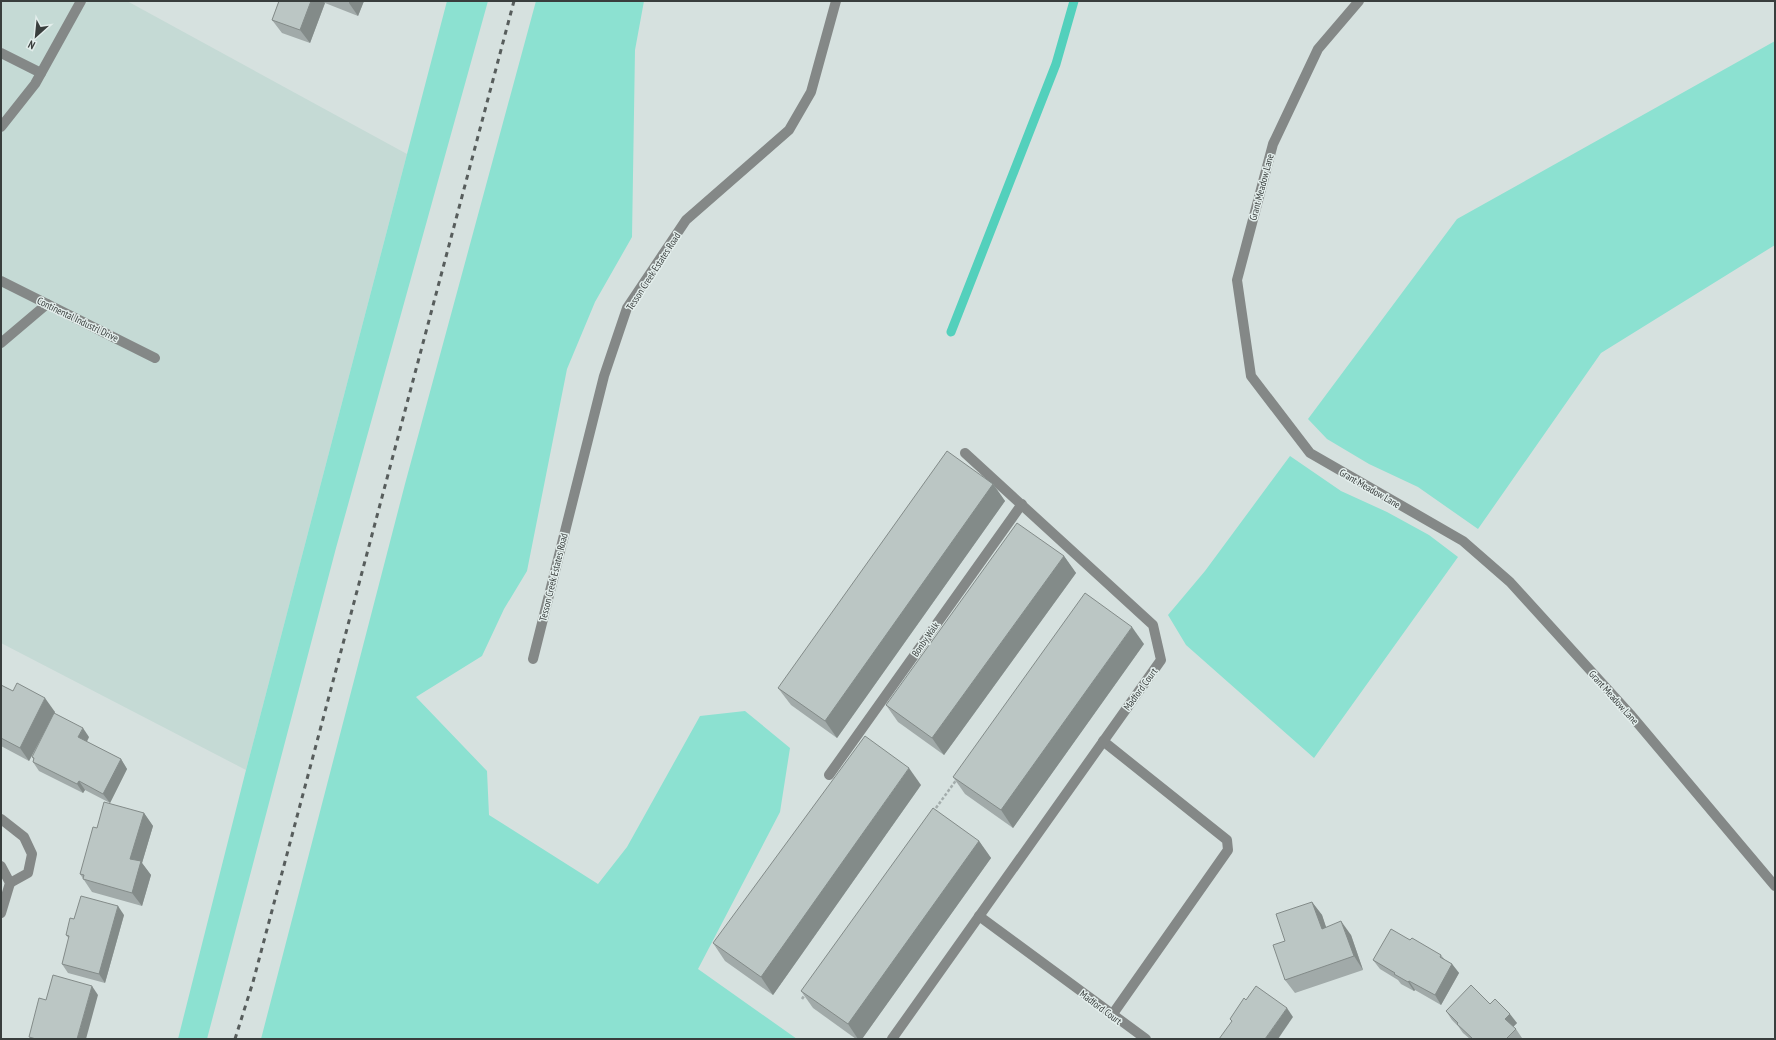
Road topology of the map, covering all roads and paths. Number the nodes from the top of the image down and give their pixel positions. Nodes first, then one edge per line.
1 (81, 1) edge
2 (836, 1) edge
3 (1359, 1) edge
4 (1, 53) edge
5 (41, 73) junction
6 (1, 127) edge
7 (1, 281) edge
8 (47, 304) junction
9 (1, 344) edge
10 (155, 358) dead end
11 (965, 453) dead end
12 (1022, 504) junction
13 (533, 659) dead end
14 (1103, 742) junction
15 (829, 775) dead end
16 (957, 778) edge
17 (930, 817) edge
18 (1, 819) edge
19 (1, 866) edge
20 (10, 883) junction
21 (1775, 886) edge
22 (1, 913) edge
23 (979, 916) junction
24 (806, 992) edge
25 (802, 999) edge
26 (1112, 1015) junction
27 (892, 1039) edge
28 (1146, 1039) edge

1 - 5 street
2 - 13 street, Tesson Creek Estates Road
3 - 21 street, Grant Meadow Lane
4 - 5 street
5 - 6 street
7 - 8 street, Continental Industrl Drive
8 - 9 street
8 - 10 street, Continental Industrl Drive
11 - 12 street, Madford Court
12 - 14 street, Madford Court
12 - 15 street, Bonby Walk
14 - 23 street, Madford Court
14 - 26 street
16 - 17 path
18 - 20 street
19 - 20 street
20 - 22 street
23 - 26 street, Madford Court
23 - 27 street, Madford Court
24 - 25 path
26 - 28 street, Madford Court

